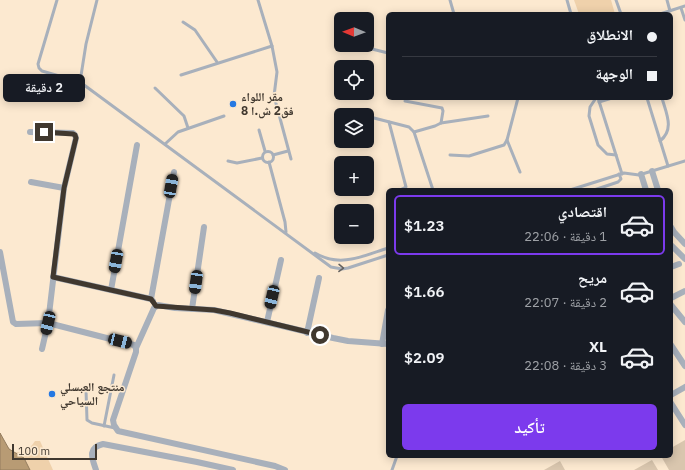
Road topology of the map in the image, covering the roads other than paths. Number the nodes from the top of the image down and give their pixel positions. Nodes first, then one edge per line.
1 (58, 0) edge
2 (97, 0) edge
3 (258, 0) edge
4 (450, 0) edge
5 (567, 0) edge
6 (616, 0) edge
7 (667, 0) edge
8 (685, 6) edge
9 (681, 8) junction
10 (670, 11) junction
11 (453, 12) edge
12 (570, 12) edge
13 (620, 12) edge
14 (667, 12) edge
15 (685, 20) edge
16 (183, 22) dead end
17 (272, 46) junction
18 (374, 50) edge
19 (386, 52) edge
20 (217, 62) junction
21 (181, 75) dead end
22 (80, 82) junction
23 (154, 88) dead end
24 (78, 98) dead end
25 (518, 100) edge
26 (595, 100) edge
27 (606, 100) edge
28 (648, 100) edge
29 (663, 100) edge
30 (404, 101) dead end
31 (599, 102) joint
32 (224, 116) dead end
33 (488, 116) dead end
34 (374, 118) edge
35 (389, 122) junction
36 (441, 123) junction
37 (188, 128) junction
38 (259, 130) dead end
39 (30, 132) dead end
40 (414, 132) junction
41 (508, 140) junction
42 (660, 141) junction
43 (165, 144) junction
44 (137, 145) dead end
45 (265, 151) junction
46 (288, 151) junction
47 (273, 155) junction
48 (450, 155) dead end
49 (616, 155) junction
50 (262, 158) junction
51 (291, 159) dead end
52 (228, 161) dead end
53 (685, 161) edge
54 (270, 162) junction
55 (668, 166) junction
56 (652, 171) junction
57 (174, 172) dead end
58 (520, 172) dead end
59 (620, 174) junction
60 (641, 174) junction
61 (31, 182) dead end
62 (64, 188) junction
63 (404, 188) edge
64 (433, 188) edge
65 (576, 188) edge
66 (600, 188) edge
67 (645, 188) edge
68 (657, 188) edge
69 (204, 227) dead end
70 (673, 230) edge
71 (286, 232) junction
72 (685, 244) edge
73 (673, 247) edge
74 (308, 249) junction
75 (386, 249) edge
76 (0, 252) edge
77 (386, 256) edge
78 (685, 259) edge
79 (281, 260) dead end
80 (679, 264) dead end
81 (673, 266) edge
82 (53, 277) junction
83 (319, 278) dead end
84 (111, 290) junction
85 (685, 290) edge
86 (673, 297) edge
87 (151, 299) junction
88 (156, 306) junction
89 (673, 307) edge
90 (192, 309) junction
91 (267, 322) junction
92 (685, 322) edge
93 (48, 323) junction
94 (307, 333) junction
95 (386, 333) edge
96 (385, 344) edge
97 (136, 348) junction
98 (673, 348) edge
99 (42, 349) dead end
100 (685, 366) edge
101 (114, 375) dead end
102 (685, 387) edge
103 (86, 390) dead end
104 (673, 394) edge
105 (673, 406) edge
106 (685, 425) edge
107 (104, 426) junction
108 (115, 428) junction
109 (396, 458) edge
110 (96, 470) edge
111 (233, 470) edge
112 (285, 470) edge
113 (392, 470) edge

1 - 22 lane
2 - 22 lane
3 - 17 lane
4 - 11 lane
5 - 12 lane
6 - 13 lane
7 - 10 lane
8 - 9 lane
9 - 10 lane
9 - 15 lane
10 - 14 lane
16 - 20 lane
17 - 20 lane
17 - 46 lane
18 - 19 lane
20 - 21 lane
22 - 24 lane
22 - 43 lane
23 - 37 lane
25 - 41 lane
26 - 49 lane
27 - 31 lane
28 - 42 lane
29 - 42 lane
30 - 36 lane
31 - 49 lane
32 - 37 lane
33 - 36 lane
34 - 35 lane
35 - 40 lane
35 - 63 lane
36 - 40 lane
37 - 43 lane
38 - 45 lane
39 - 62 street
40 - 64 lane
41 - 48 lane
41 - 58 lane
42 - 55 lane
43 - 71 lane
44 - 84 street
45 - 47 lane
45 - 50 lane
46 - 47 lane
46 - 51 lane
47 - 54 lane
49 - 59 lane
50 - 52 lane
50 - 54 lane
53 - 55 lane
54 - 71 lane
55 - 56 lane
56 - 60 lane
56 - 68 street
57 - 87 street
59 - 60 lane
59 - 65 lane
59 - 66 lane
60 - 67 street
61 - 62 street
62 - 82 street
69 - 90 street
70 - 72 street
71 - 74 lane
73 - 78 street
74 - 75 lane
74 -> 77 lane
76 - 93 street
79 - 91 street
80 - 81 street
82 - 84 street
82 - 93 street
83 - 94 street
84 - 87 street
85 - 86 street
87 - 88 street
88 - 90 street
88 - 97 street
89 - 92 street
90 - 91 street
91 - 94 street
93 - 97 street
93 - 99 street
94 - 96 street
95 - 96 street
97 - 108 street
98 - 100 street
101 - 107 lane
102 - 104 street
103 - 107 lane
105 - 106 street
107 - 108 lane
108 - 112 street
109 - 113 lane
110 - 111 street

